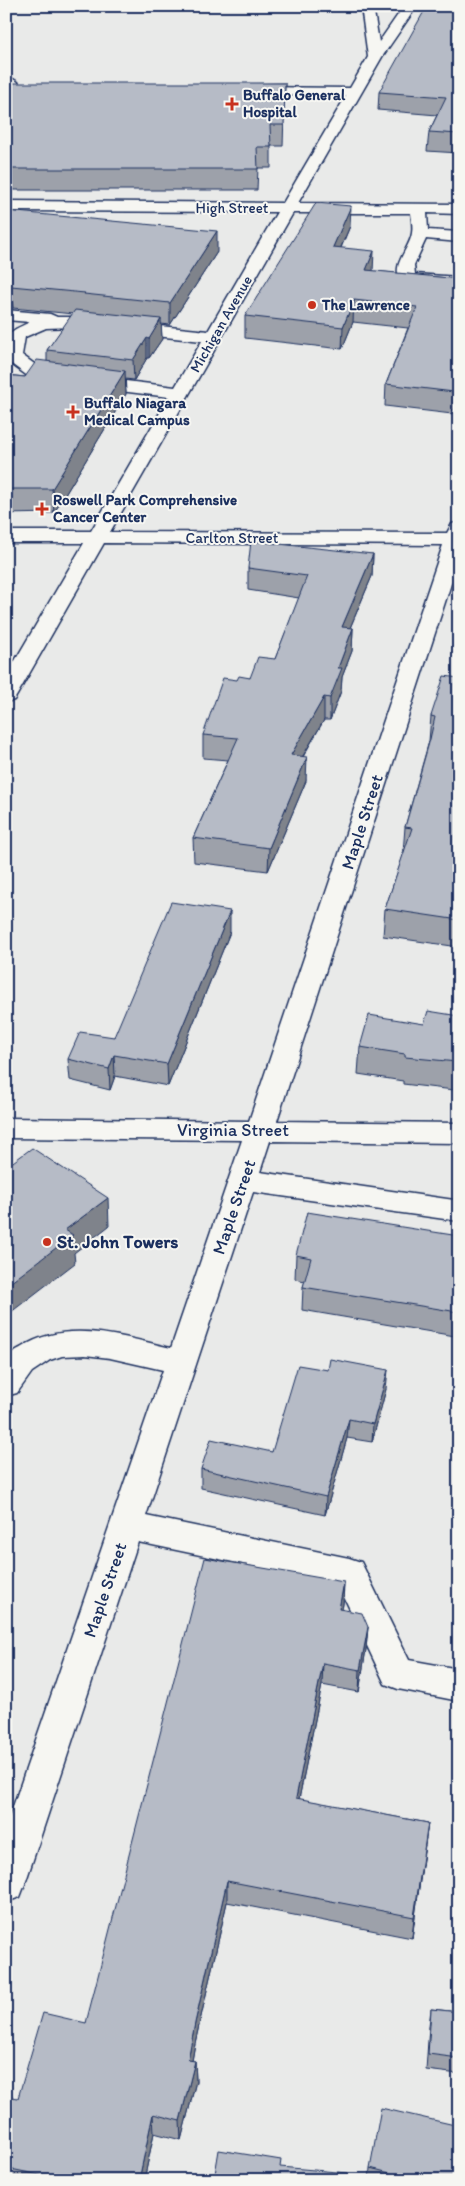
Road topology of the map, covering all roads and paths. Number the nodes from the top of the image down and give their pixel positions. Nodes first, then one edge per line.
1 (367, 6) edge
2 (411, 6) edge
3 (375, 57) junction
4 (8, 87) edge
5 (28, 90) edge
6 (237, 91) edge
7 (355, 92) junction
8 (6, 206) edge
9 (288, 208) junction
10 (419, 209) junction
11 (459, 209) edge
12 (420, 234) junction
13 (459, 237) edge
14 (459, 282) edge
15 (6, 314) edge
16 (73, 322) junction
17 (213, 337) junction
18 (180, 393) junction
19 (458, 535) edge
20 (6, 537) edge
21 (97, 538) junction
22 (6, 695) edge
23 (6, 1128) edge
24 (259, 1130) junction
25 (459, 1133) edge
26 (243, 1180) junction
27 (459, 1209) edge
28 (182, 1363) junction
29 (6, 1384) edge
30 (127, 1526) junction
31 (459, 1685) edge
32 (6, 1884) edge

1 - 3 street
2 - 3 street, Michigan Avenue
3 - 7 street, Michigan Avenue
4 - 5 street
6 - 7 street
7 - 9 street, Michigan Avenue
8 - 9 street, High Street
9 - 10 street, High Street
9 - 17 street, Michigan Avenue
10 - 11 street, High Street
10 - 12 street
12 - 13 street
12 - 14 street
15 - 16 street
16 - 17 street
16 - 18 street
17 - 18 street, Michigan Avenue
18 - 21 street, Michigan Avenue
19 - 21 street, Carlton Street
19 - 24 street, Maple Street
20 - 21 street, Carlton Street
21 - 22 street, Michigan Avenue
23 - 24 street, Virginia Street
24 - 25 street, Virginia Street
24 - 26 street, Maple Street
26 - 27 street
26 - 28 street, Maple Street
28 - 29 street
28 - 30 street, Maple Street
30 - 31 street
30 - 32 street, Maple Street

